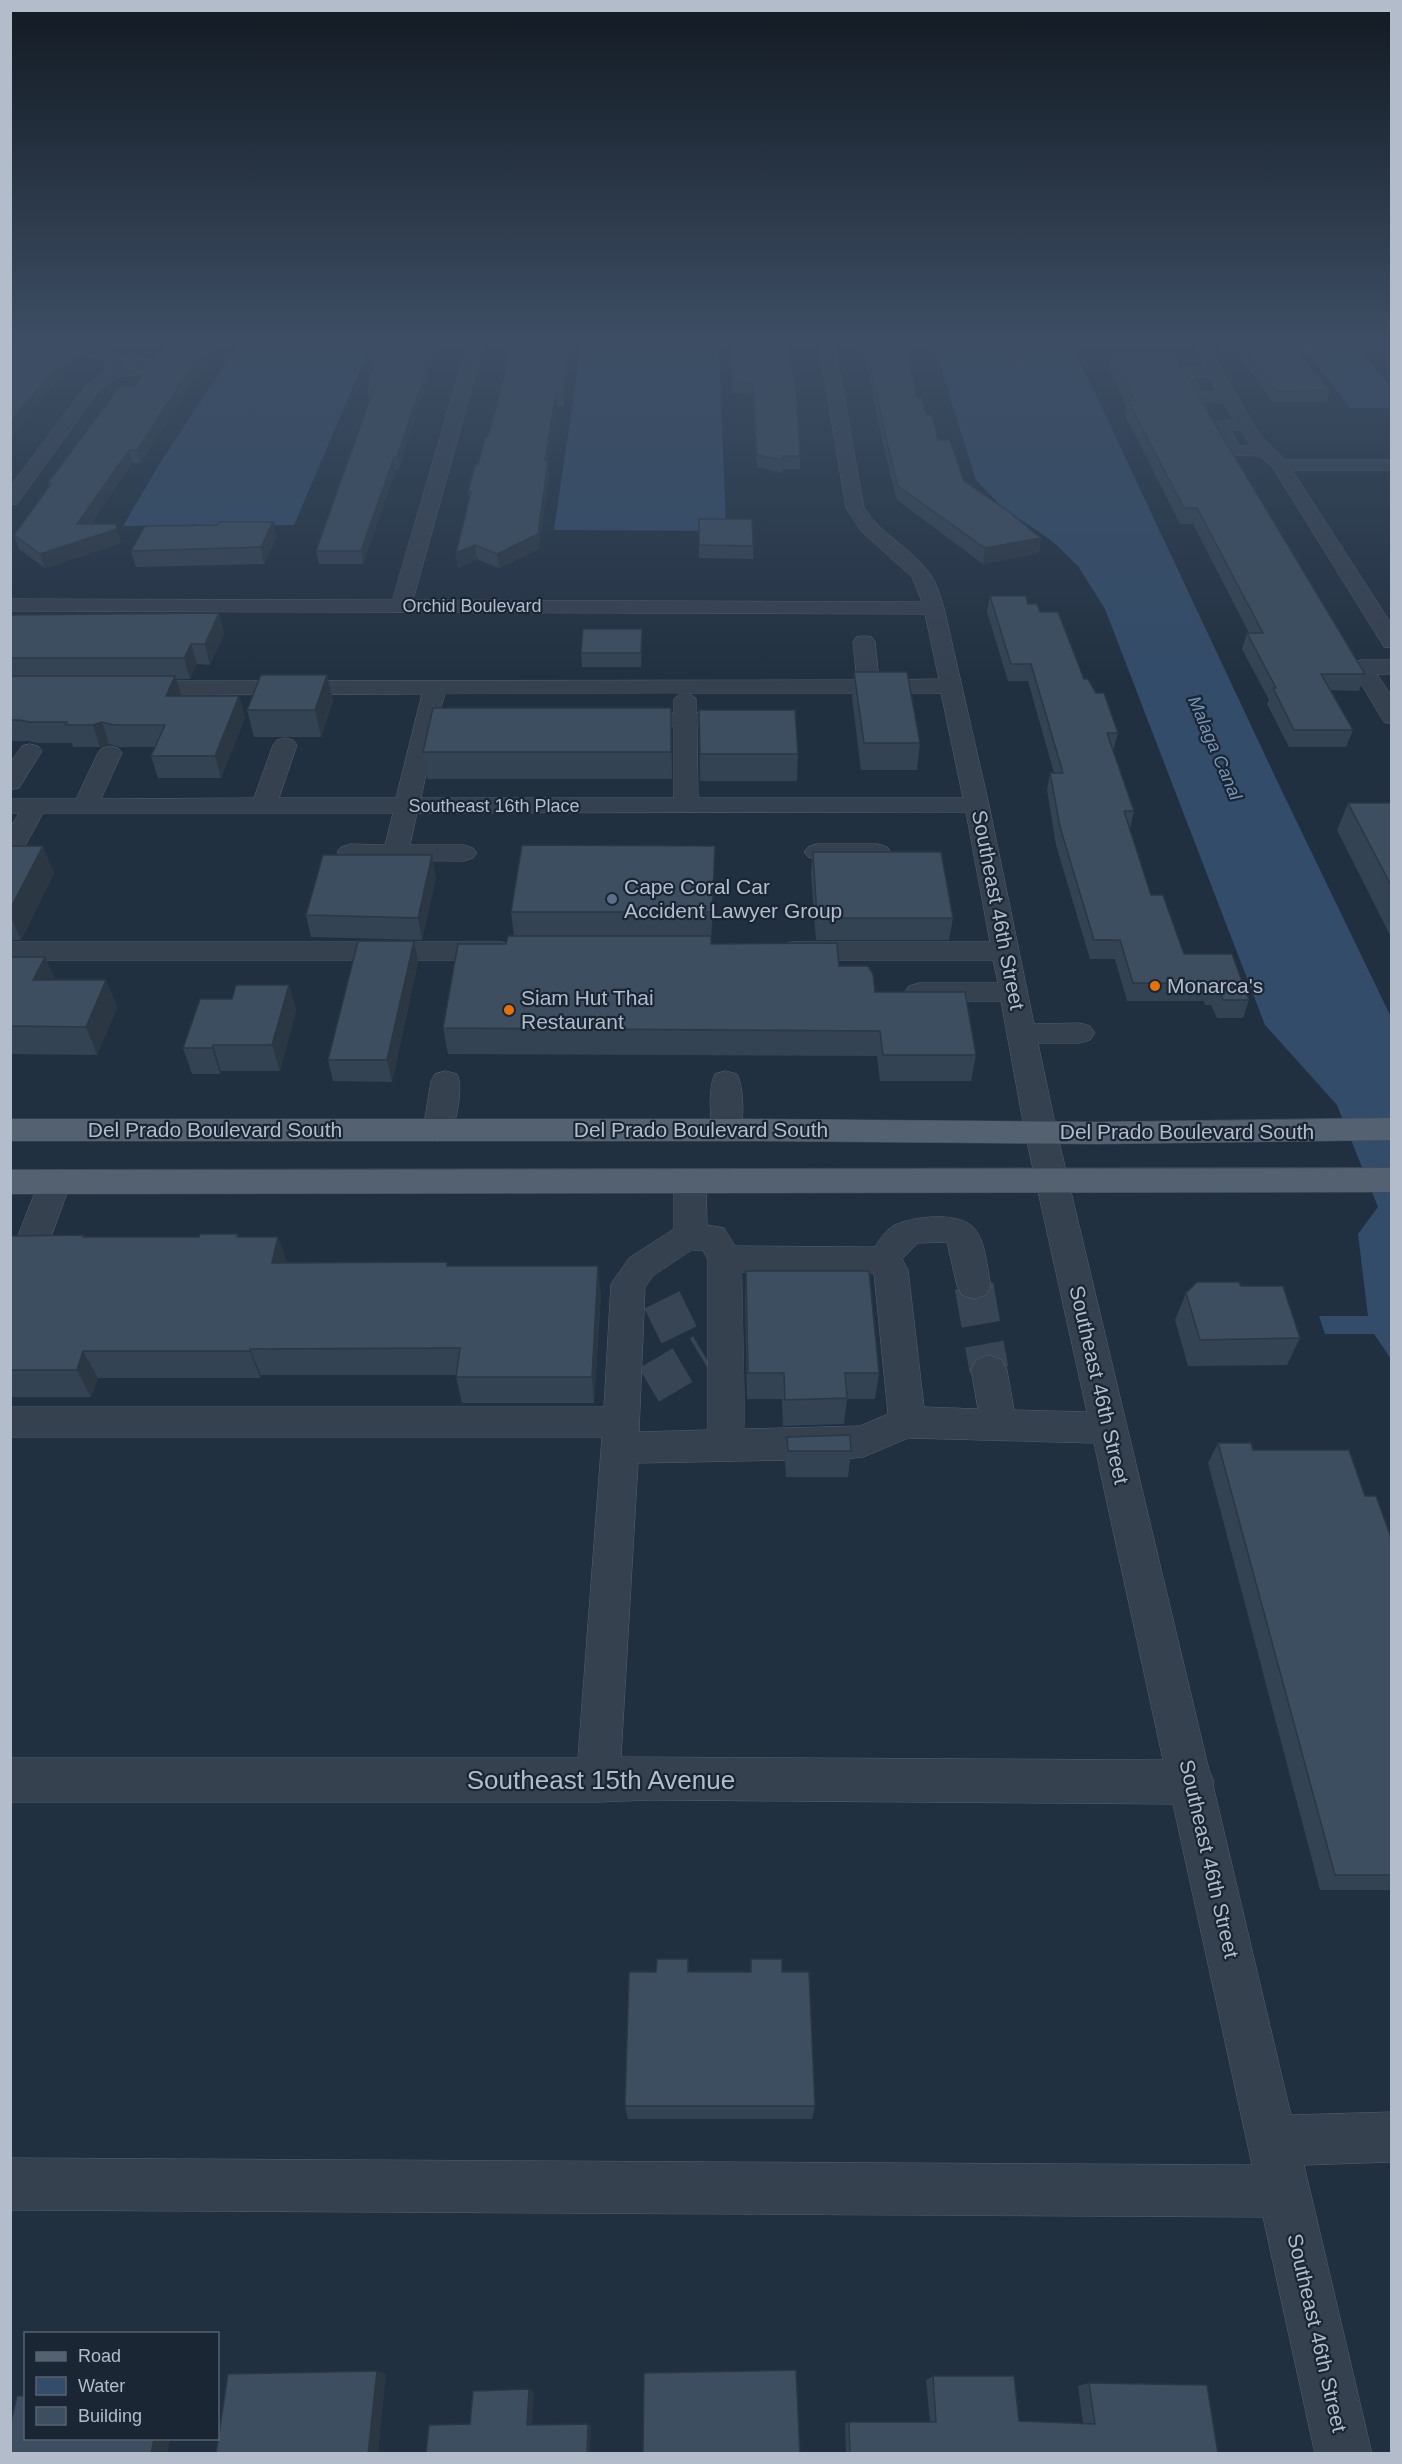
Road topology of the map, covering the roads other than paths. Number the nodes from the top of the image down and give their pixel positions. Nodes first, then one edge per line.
1 (43, 455) edge
2 (445, 455) edge
3 (846, 455) edge
4 (1269, 455) edge
5 (1280, 465) junction
6 (1392, 465) edge
7 (10, 500) edge
8 (10, 591) edge
9 (404, 599) junction
10 (932, 599) junction
11 (10, 606) edge
12 (864, 642) dead end
13 (1392, 642) edge
14 (1392, 667) edge
15 (869, 686) junction
16 (951, 686) junction
17 (685, 687) junction
18 (116, 688) edge
19 (435, 688) junction
20 (1392, 717) edge
21 (685, 719) junction
22 (765, 719) edge
23 (426, 720) junction
24 (497, 720) edge
25 (603, 720) edge
26 (285, 745) dead end
27 (30, 751) dead end
28 (110, 753) dead end
29 (10, 783) edge
30 (23, 806) edge
31 (86, 806) junction
32 (264, 806) junction
33 (407, 806) junction
34 (686, 806) junction
35 (861, 806) junction
36 (977, 806) junction
37 (10, 852) edge
38 (350, 852) edge
39 (816, 852) edge
40 (866, 852) junction
41 (897, 852) edge
42 (396, 853) junction
43 (464, 853) dead end
44 (10, 951) edge
45 (523, 951) edge
46 (770, 951) edge
47 (1005, 951) junction
48 (892, 992) edge
49 (1013, 992) junction
50 (1080, 1033) dead end
51 (1022, 1034) junction
52 (446, 1080) dead end
53 (726, 1081) dead end
54 (1392, 1129) edge
55 (10, 1130) edge
56 (438, 1130) junction
57 (727, 1130) junction
58 (1041, 1133) junction
59 (1392, 1180) edge
60 (690, 1181) junction
61 (1052, 1181) junction
62 (10, 1182) edge
63 (55, 1182) junction
64 (691, 1238) junction
65 (64, 1247) edge
66 (20, 1248) edge
67 (884, 1260) junction
68 (719, 1283) junction
69 (974, 1286) tunnel mouth
70 (989, 1370) tunnel mouth
71 (628, 1414) junction
72 (10, 1422) edge
73 (907, 1422) junction
74 (999, 1425) junction
75 (1109, 1428) junction
76 (727, 1446) junction
77 (10, 1780) edge
78 (598, 1780) junction
79 (1192, 1782) junction
80 (1392, 2137) edge
81 (1273, 2141) junction
82 (10, 2184) edge
83 (1285, 2191) junction
84 (1344, 2454) edge

1 - 7 street
2 - 9 street
3 - 10 street, Southeast 46th Street
4 - 5 street
5 - 6 street
5 - 13 street
8 - 9 street, Orchid Boulevard
9 - 10 street, Orchid Boulevard
9 - 11 street, Orchid Boulevard
10 - 16 street, Southeast 46th Street
12 - 15 street
14 - 20 street
15 - 16 street
15 - 17 street
16 - 36 street, Southeast 46th Street
17 - 19 street
17 - 21 street
18 - 19 street
19 - 23 street
21 - 22 street
21 - 25 street
21 - 34 street
23 - 24 street
23 - 33 street
26 - 32 street
27 - 29 street
28 - 31 street
30 - 31 street, Southeast 16th Place
30 - 37 street
31 - 32 street, Southeast 16th Place
32 - 33 street, Southeast 16th Place
33 - 34 street, Southeast 16th Place
33 - 42 street
34 - 35 street, Southeast 16th Place
35 - 36 street, Southeast 16th Place
35 - 40 street
36 - 47 street, Southeast 46th Street
38 - 42 street
39 - 40 street
40 - 41 street
42 - 43 street
44 - 45 street
46 - 47 street
47 - 49 street, Southeast 46th Street
48 - 49 street
49 - 51 street, Southeast 46th Street
50 - 51 street
51 - 58 street, Southeast 46th Street
52 - 56 street
53 - 57 street
54 - 58 main road, Del Prado Boulevard South
55 - 56 main road, Del Prado Boulevard South
56 - 57 main road, Del Prado Boulevard South
57 - 58 main road, Del Prado Boulevard South
58 - 61 street, Southeast 46th Street
59 - 61 main road
60 - 61 main road
60 - 63 main road
60 - 64 street
61 - 75 street, Southeast 46th Street
62 - 63 main road
63 - 66 street
64 - 68 street
64 - 71 street
65 - 66 street
67 - 68 street
67 - 69 street
67 - 73 street
68 - 76 street
70 - 74 street
71 - 72 street
71 - 76 street
71 - 78 street
73 - 74 street
73 - 76 street
74 - 75 street
75 - 79 street, Southeast 46th Street
77 - 78 street, Southeast 15th Avenue
78 - 79 street, Southeast 15th Avenue
79 - 81 street, Southeast 46th Street
80 - 81 street
81 - 83 street, Southeast 46th Street
82 - 83 street
83 - 84 street, Southeast 46th Street

